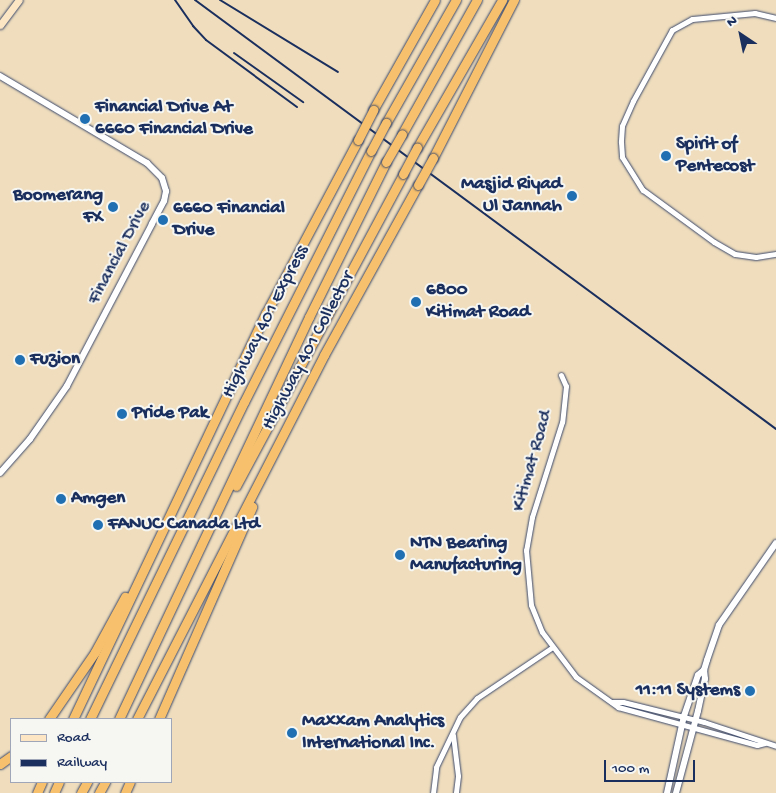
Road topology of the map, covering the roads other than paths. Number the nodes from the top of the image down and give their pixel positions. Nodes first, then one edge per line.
1 (19, 0) edge
2 (435, 0) edge
3 (456, 0) edge
4 (476, 0) edge
5 (502, 0) edge
6 (514, 0) edge
7 (776, 18) edge
8 (0, 26) edge
9 (0, 76) edge
10 (776, 254) edge
11 (324, 355) junction
12 (561, 375) dead end
13 (0, 473) edge
14 (169, 515) junction
15 (776, 543) edge
16 (193, 567) junction
17 (552, 648) junction
18 (704, 670) junction
19 (612, 702) junction
20 (684, 716) junction
21 (50, 718) edge
22 (73, 718) edge
23 (90, 718) edge
24 (119, 718) edge
25 (138, 718) edge
26 (158, 718) edge
27 (695, 719) junction
28 (682, 725) junction
29 (693, 728) junction
30 (453, 735) junction
31 (765, 743) junction
32 (776, 746) edge
33 (433, 793) edge
34 (456, 793) edge
35 (667, 793) edge
36 (676, 793) edge

1 - 8 main road
2 - 14 highway, bridge
3 - 23 highway, Highway 401 Express, bridge
4 - 16 highway, Highway 401 Express, bridge
5 - 16 highway, bridge
6 - 11 highway, Highway 401 Collector, bridge
7 - 10 street
9 - 13 street, Financial Drive
11 - 25 highway, Highway 401 Collector
11 - 26 highway
12 - 17 street, Kitimat Road
14 - 21 highway
14 - 22 highway
15 - 18 street
16 - 24 highway, Highway 401 Express
17 - 19 street, Kitimat Road
17 - 30 street
18 - 20 street
18 - 27 street
19 - 20 street, Kitimat Road
19 - 28 street, Kitimat Road
20 - 27 street, Kitimat Road
20 - 28 street
27 - 29 street
27 - 31 street, Kitimat Road
28 - 29 street, Kitimat Road
28 - 35 street
29 - 31 street, Kitimat Road
29 - 36 street
30 - 33 street
30 - 34 street
31 - 32 street, Kitimat Road

